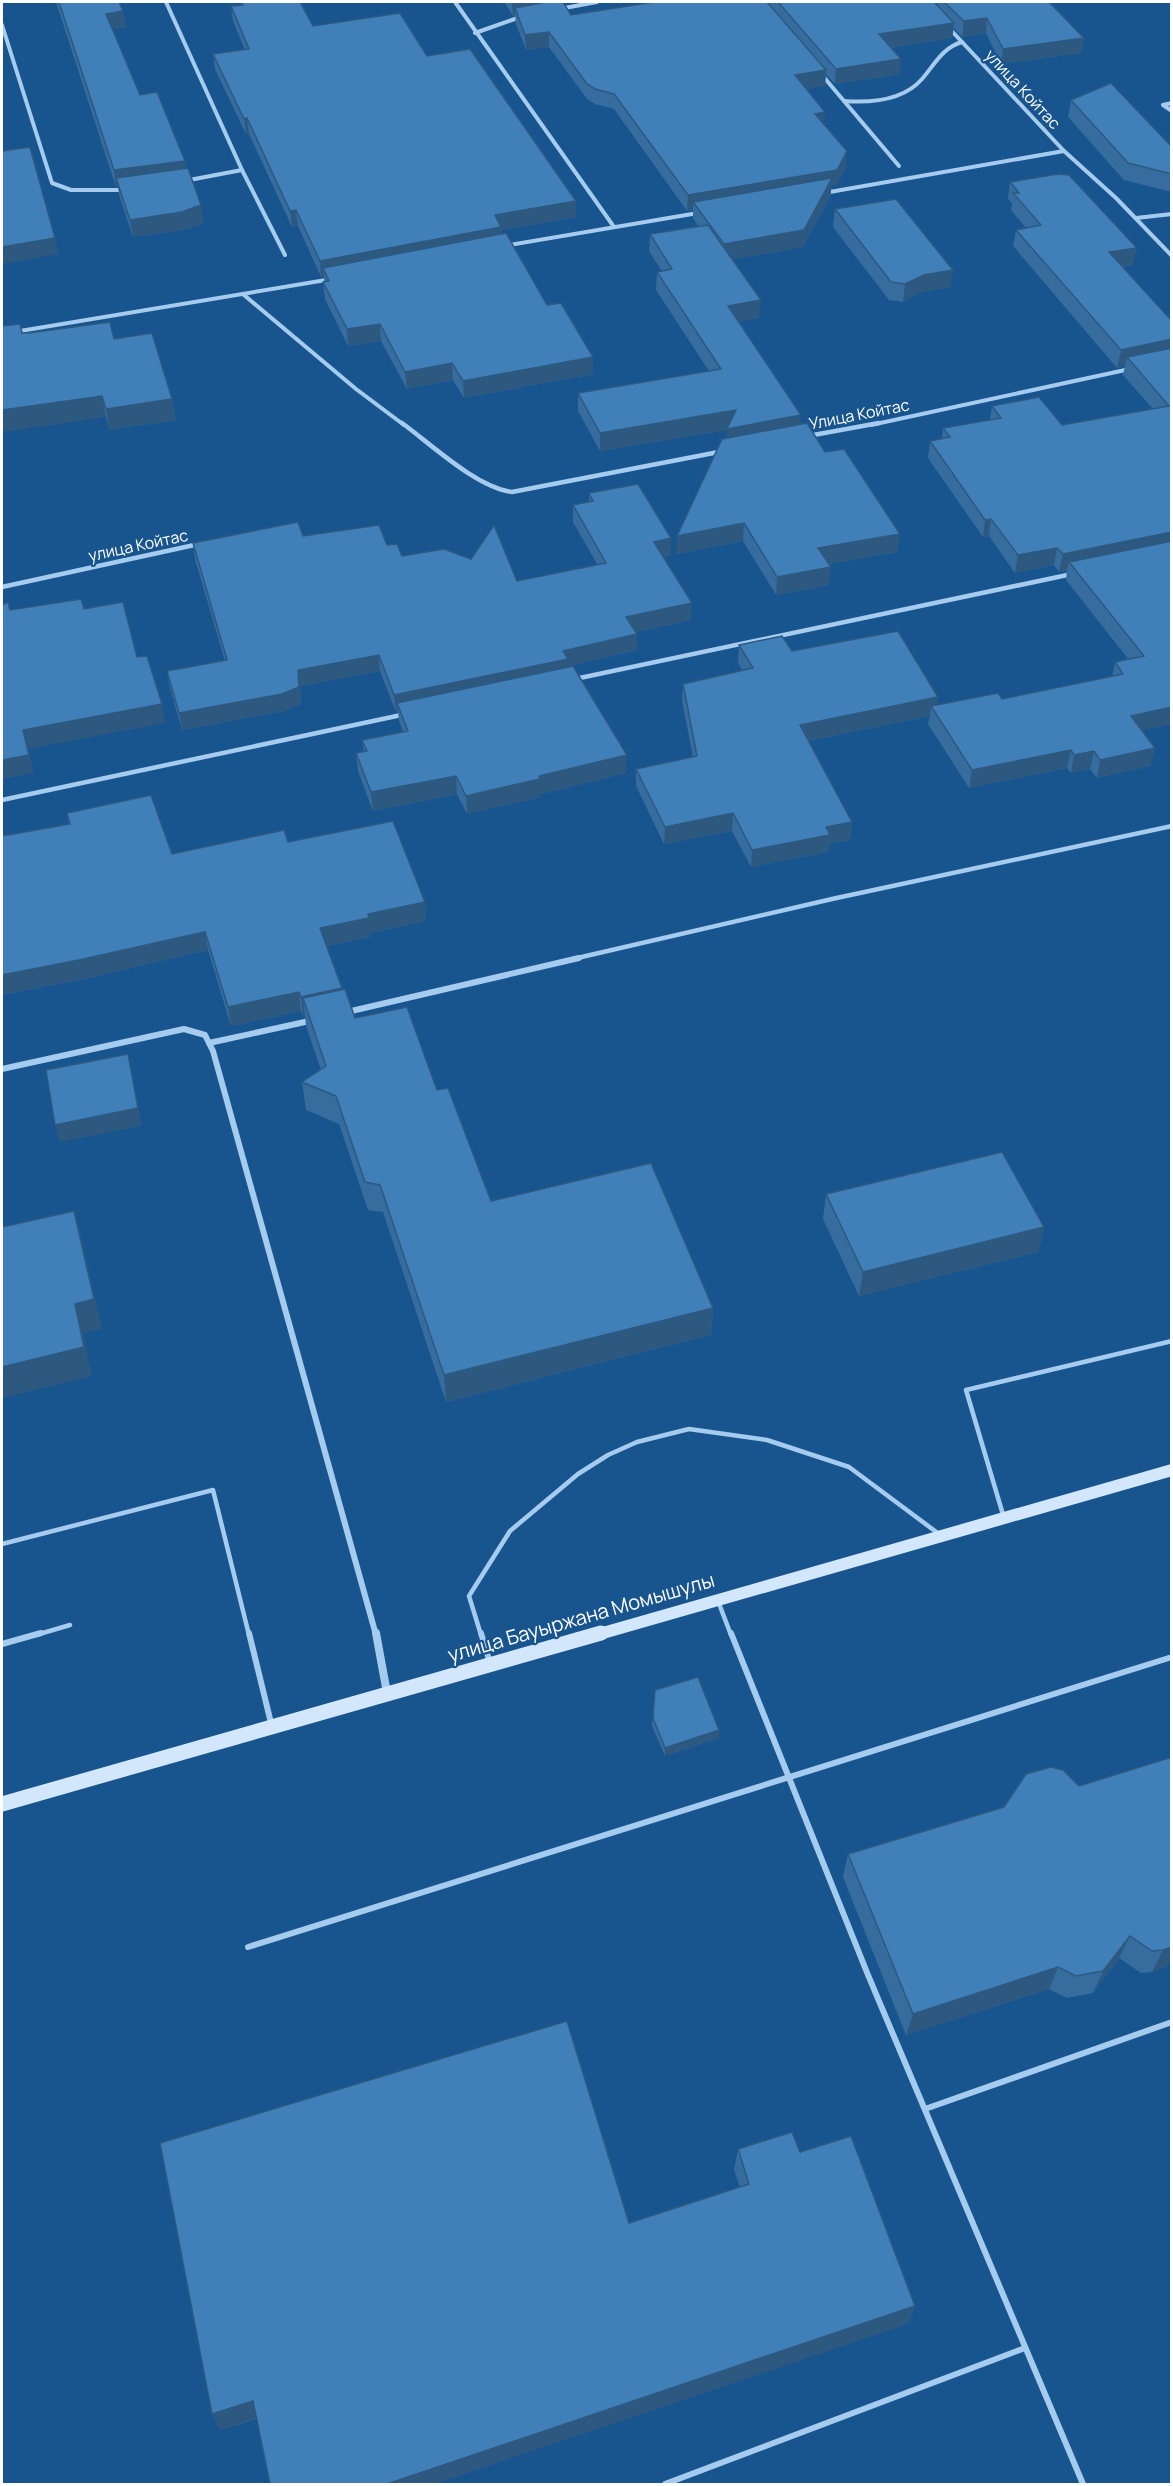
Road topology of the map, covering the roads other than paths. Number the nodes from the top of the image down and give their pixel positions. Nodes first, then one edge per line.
1 (166, 2) edge
2 (455, 2) edge
3 (597, 2) edge
4 (556, 10) edge
5 (525, 16) edge
6 (2, 25) edge
7 (947, 26) edge
8 (475, 33) junction
9 (963, 43) junction
10 (821, 74) edge
11 (844, 101) junction
12 (1172, 103) edge
13 (1172, 111) edge
14 (1064, 151) junction
15 (899, 166) dead end
16 (242, 170) junction
17 (174, 183) edge
18 (131, 190) edge
19 (814, 195) edge
20 (708, 212) edge
21 (1172, 214) edge
22 (1136, 218) junction
23 (614, 227) junction
24 (499, 247) edge
25 (285, 255) dead end
26 (1172, 256) edge
27 (338, 278) edge
28 (244, 295) junction
29 (2, 334) edge
30 (1139, 367) edge
31 (800, 437) edge
32 (733, 450) edge
33 (208, 543) edge
34 (1078, 572) edge
35 (2, 587) edge
36 (563, 681) edge
37 (411, 713) edge
38 (2, 800) edge
39 (1172, 826) edge
40 (344, 1013) edge
41 (322, 1018) edge
42 (209, 1043) junction
43 (2, 1069) edge
44 (1172, 1341) edge
45 (1172, 1470) edge
46 (1004, 1518) junction
47 (941, 1536) junction
48 (2, 1544) edge
49 (717, 1598) junction
50 (70, 1625) dead end
51 (2, 1644) edge
52 (1172, 1657) edge
53 (490, 1663) junction
54 (387, 1693) junction
55 (272, 1726) junction
56 (788, 1775) junction
57 (2, 1804) edge
58 (248, 1947) dead end
59 (1172, 2022) edge
60 (925, 2109) junction
61 (1025, 2348) junction
62 (665, 2484) edge
63 (1083, 2484) edge

1 - 16 street
2 - 8 street
3 - 4 street
5 - 8 street
6 - 18 street
7 - 9 street, Улица Койтас
8 - 23 street
9 - 11 street
9 - 14 street, улица Койтас
10 - 11 street
11 - 15 street
12 - 13 street
14 - 19 street
14 - 22 street, Улица Койтас
16 - 17 street
16 - 25 street
20 - 23 street
21 - 22 street
22 - 26 street, Улица Койтас
23 - 24 street
27 - 28 street
28 - 29 street
28 - 32 street
30 - 31 street, Улица Койтас
33 - 35 street, улица Койтас
34 - 36 street
37 - 38 street
39 - 40 street
41 - 42 street
42 - 43 street
42 - 54 street
44 - 46 lane
45 - 46 street, улица Бауыржана Момышулы
46 - 47 street, улица Бауыржана Момышулы
47 - 49 street, улица Бауыржана Момышулы
47 - 53 lane
48 - 55 lane
49 - 53 street, улица Бауыржана Момышулы
49 - 56 lane
50 - 51 lane
52 - 56 lane
53 - 54 street, улица Бауыржана Момышулы
54 - 55 street, улица Бауыржана Момышулы
55 - 57 street, улица Бауыржана Момышулы
56 - 58 lane
56 - 60 lane
59 - 60 lane
60 - 61 lane
61 - 62 lane
61 - 63 lane

